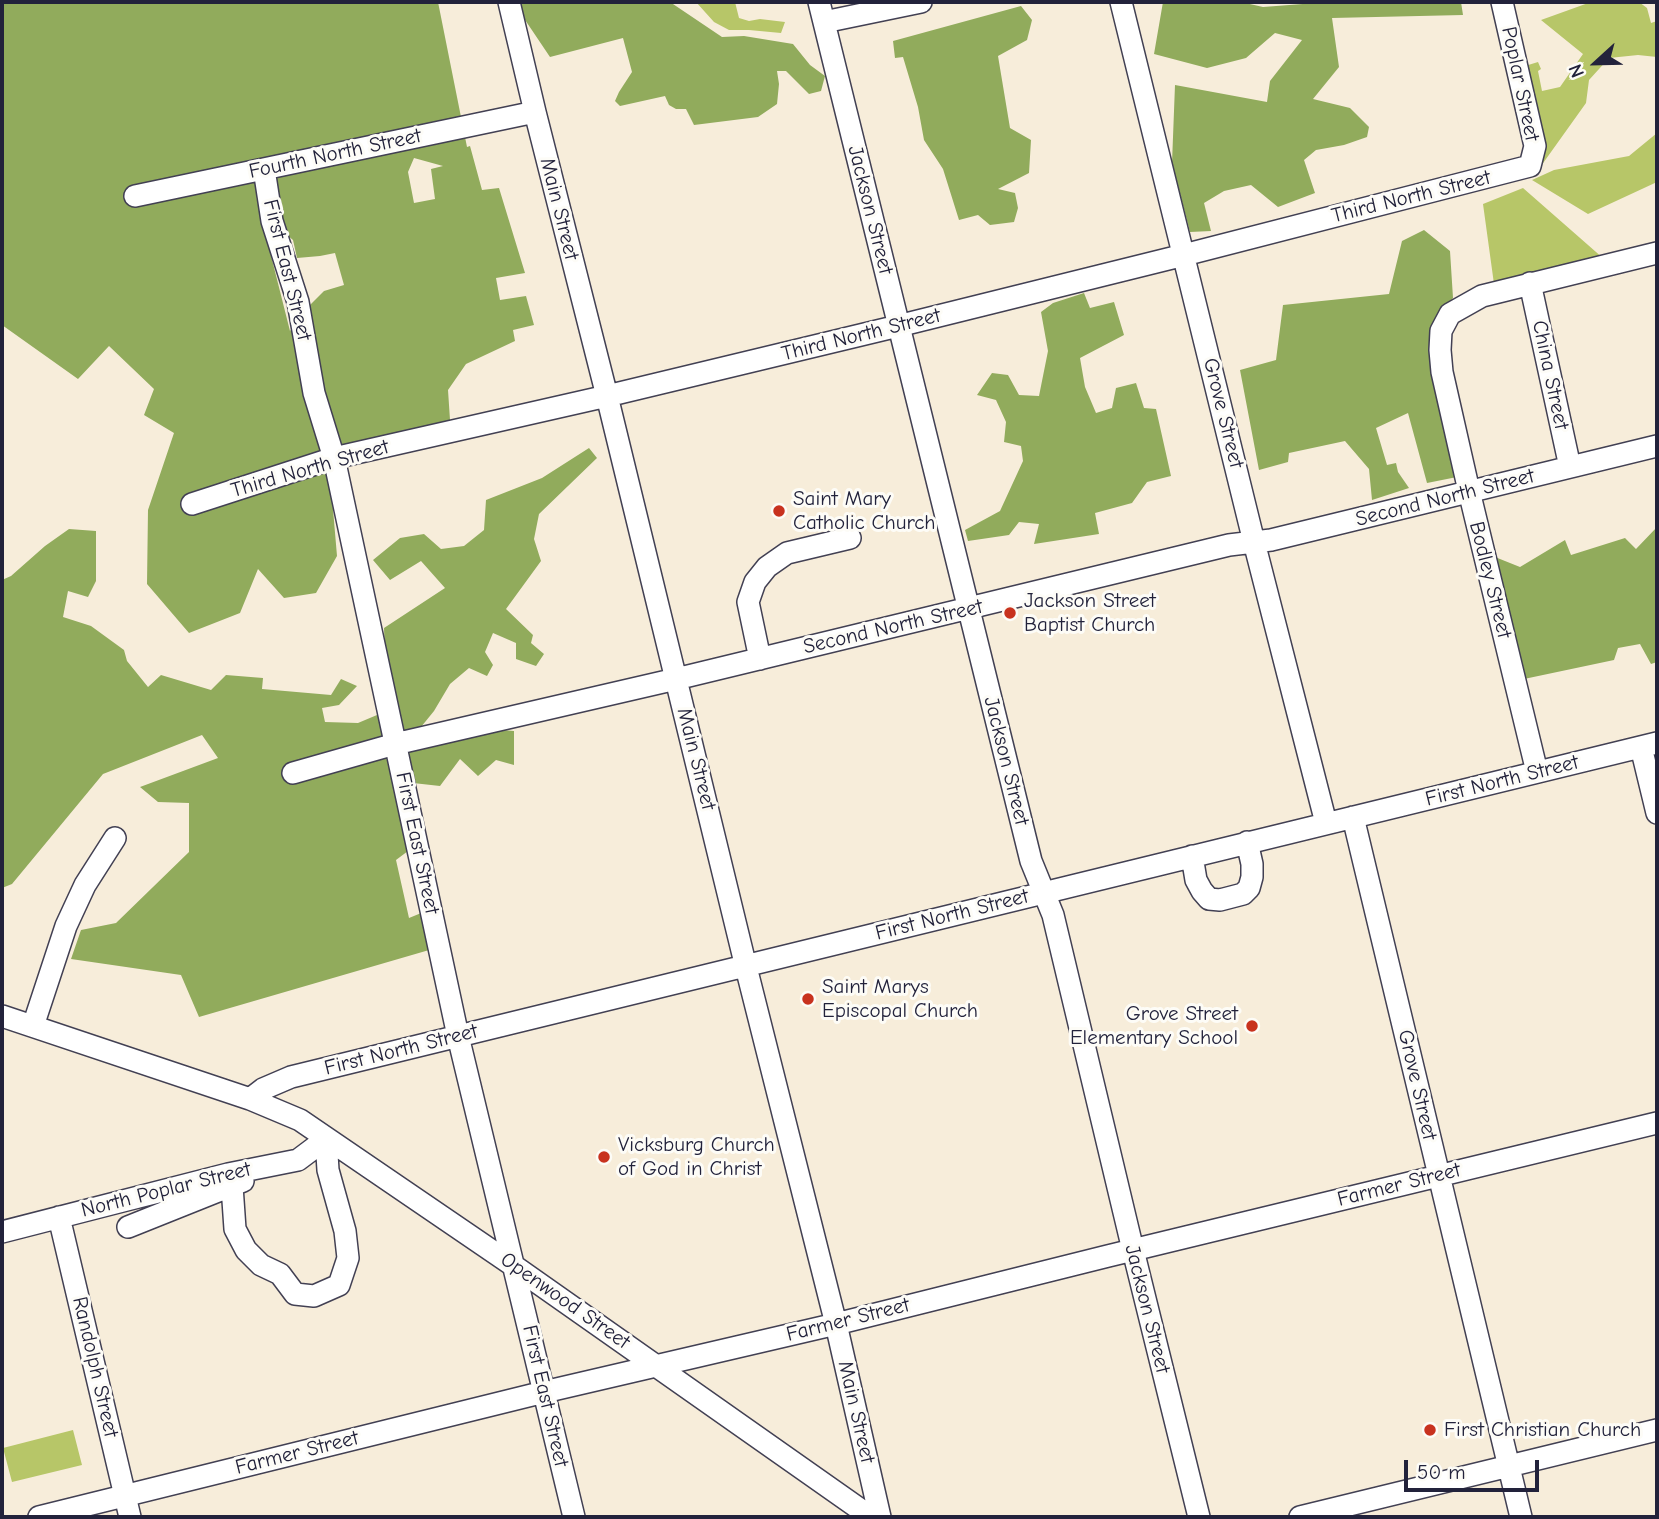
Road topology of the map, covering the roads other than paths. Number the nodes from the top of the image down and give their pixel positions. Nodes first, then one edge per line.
1 (509, 2) edge
2 (921, 2) edge
3 (1121, 2) edge
4 (1502, 2) edge
5 (822, 12) edge
6 (535, 112) junction
7 (1530, 166) joint
8 (264, 169) junction
9 (135, 196) dead end
10 (1657, 253) edge
11 (1184, 255) junction
12 (1530, 283) junction
13 (898, 326) junction
14 (607, 396) junction
15 (1657, 446) edge
16 (334, 458) junction
17 (1570, 467) junction
18 (1469, 491) junction
19 (191, 505) dead end
20 (850, 538) dead end
21 (1254, 542) junction
22 (968, 609) junction
23 (760, 659) junction
24 (676, 680) junction
25 (395, 744) junction
26 (1649, 745) edge
27 (1537, 772) junction
28 (293, 773) dead end
29 (1657, 813) edge
30 (1353, 817) junction
31 (1326, 823) junction
32 (115, 838) dead end
33 (1247, 842) junction
34 (1192, 856) junction
35 (1043, 892) junction
36 (746, 967) junction
37 (2, 1016) edge
38 (33, 1026) junction
39 (458, 1036) junction
40 (250, 1099) junction
41 (1657, 1123) edge
42 (326, 1139) junction
43 (298, 1160) junction
44 (1439, 1176) junction
45 (232, 1186) junction
46 (60, 1217) junction
47 (128, 1227) dead end
48 (2, 1232) edge
49 (1133, 1250) junction
50 (514, 1266) junction
51 (836, 1324) junction
52 (656, 1365) junction
53 (544, 1392) junction
54 (1657, 1430) edge
55 (1509, 1467) junction
56 (128, 1507) edge
57 (39, 1517) edge
58 (575, 1517) edge
59 (871, 1517) edge
60 (880, 1517) edge
61 (1199, 1517) edge
62 (1300, 1517) edge
63 (1521, 1517) edge

1 - 6 street, Main Street
2 - 5 street
3 - 11 street, Grove Street
4 - 7 street, Poplar Street
5 - 13 street, Jackson Street
6 - 8 street, Fourth North Street
6 - 14 street, Main Street
7 - 11 street, Third North Street
8 - 9 street, Fourth North Street
8 - 16 street, First East Street
10 - 12 street, Bodley Street
11 - 13 street, Third North Street
11 - 21 street, Grove Street
12 - 17 street, China Street
12 - 18 street, Bodley Street
13 - 14 street, Third North Street
13 - 22 street, Jackson Street
14 - 16 street, Third North Street
14 - 24 street, Main Street
15 - 17 street, Second North Street
16 - 19 street, Third North Street
16 - 25 street, First East Street
17 - 18 street, Second North Street
18 - 21 street, Second North Street
18 - 27 street, Bodley Street
20 - 23 street
21 - 22 street, Second North Street
21 - 31 street, Grove Street
22 - 23 street, Second North Street
22 - 35 street, Jackson Street
23 - 24 street, Second North Street
24 - 25 street, Second North Street
24 - 36 street, Main Street
25 - 28 street, Second North Street
25 - 39 street, First East Street
26 - 27 street, First North Street
26 - 29 street
27 - 30 street, First North Street
30 - 31 street, First North Street
30 - 44 street, Grove Street
31 - 33 street, First North Street
32 - 38 street
33 - 34 street, First North Street
33 - 34 street
34 - 35 street, First North Street
35 - 36 street, First North Street
35 - 49 street, Jackson Street
36 - 39 street, First North Street
36 - 51 street, Main Street
37 - 38 street, Openwood Street
38 - 40 street, Openwood Street
39 - 40 street, First North Street
39 - 50 street, First East Street
40 - 42 street, Openwood Street
41 - 44 street, Farmer Street
42 - 43 street, North Poplar Street
42 - 45 street
42 - 50 street, Openwood Street
43 - 45 street
43 - 46 street, North Poplar Street
44 - 49 street, Farmer Street
44 - 55 street, Grove Street
45 - 47 street
46 - 48 street, North Poplar Street
46 - 56 street, Randolph Street
49 - 51 street, Farmer Street
49 - 61 street, Jackson Street
50 - 52 street, Openwood Street
50 - 53 street, First East Street
51 - 52 street, Farmer Street
51 - 60 street, Main Street
52 - 53 street, Farmer Street
52 - 59 street, Openwood Street
53 - 56 street, Farmer Street
53 - 58 street, First East Street
54 - 55 street
55 - 62 street
55 - 63 street, Grove Street
56 - 57 street, Farmer Street

